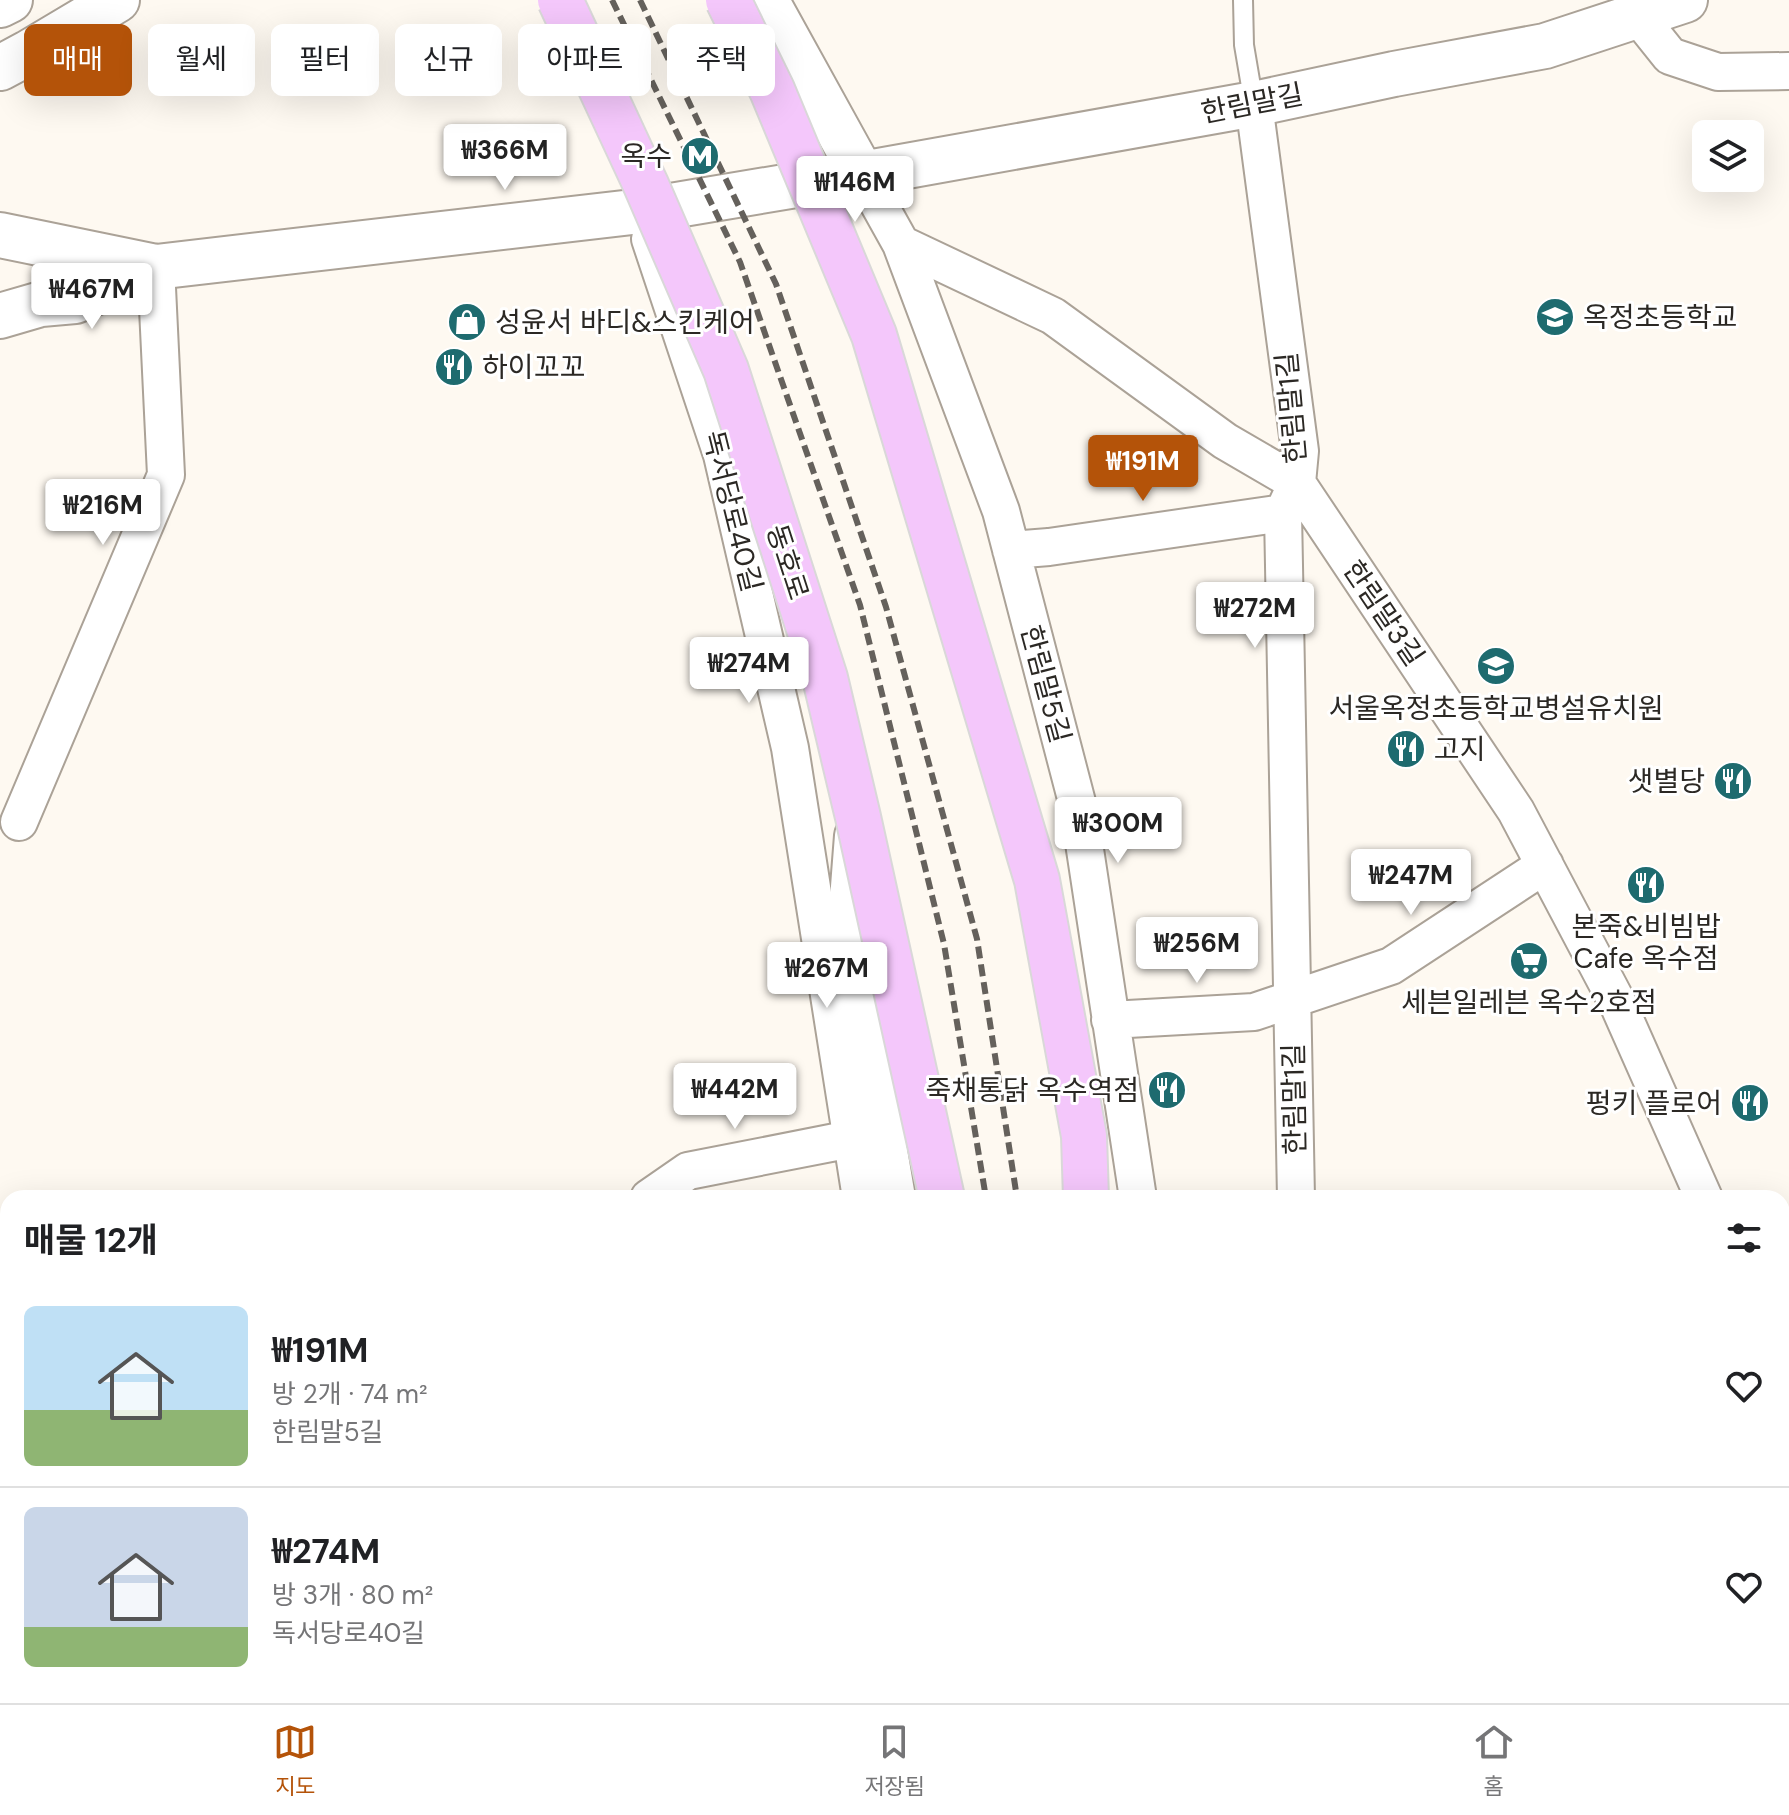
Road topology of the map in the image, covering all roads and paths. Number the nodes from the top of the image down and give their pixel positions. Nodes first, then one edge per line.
1 (10, 0) edge
2 (117, 0) edge
3 (560, 0) edge
4 (728, 0) edge
5 (766, 0) edge
6 (1243, 0) edge
7 (1685, 0) edge
8 (0, 5) edge
9 (1638, 16) junction
10 (14, 61) edge
11 (1789, 71) edge
12 (0, 93) edge
13 (1254, 104) junction
14 (862, 174) junction
15 (641, 211) junction
16 (1, 234) edge
17 (901, 244) junction
18 (156, 267) junction
19 (21, 300) edge
20 (0, 316) edge
21 (1290, 498) junction
22 (1011, 550) junction
23 (858, 817) junction
24 (19, 822) dead end
25 (1545, 865) junction
26 (1292, 999) junction
27 (1110, 1020) junction
28 (851, 1139) junction
29 (661, 1190) edge
30 (860, 1190) edge
31 (892, 1190) edge
32 (940, 1190) edge
33 (1086, 1190) edge
34 (1137, 1190) edge
35 (1296, 1190) edge
36 (1700, 1190) edge

1 - 8 main road
2 - 10 main road
3 - 23 main road, 동호로, bridge
4 - 33 main road, bridge
5 - 14 main road
6 - 13 lane
7 - 9 main road, 한림말길
9 - 11 street
9 - 13 main road, 한림말길
10 - 12 main road
13 - 14 main road, 한림말길
13 - 21 street, 한림말1길
14 - 15 main road, 한림말길
14 - 17 street, 한림말5길
15 - 18 main road, 한림말길
15 - 28 street, 독서당로40길
16 - 18 main road
17 - 21 street, 한림말3길
17 - 22 street, 한림말5길
18 - 19 main road
18 - 24 street
19 - 20 main road
21 - 22 street
21 - 25 street, 한림말3길
21 - 26 street, 한림말1길
22 - 27 street, 한림말5길
23 - 31 main road, bridge
23 - 32 main road, 동호로, bridge
25 - 26 street
25 - 36 street, 한림말3길
26 - 27 street
26 - 35 street, 한림말1길
27 - 34 street, 한림말5길
28 - 29 street
28 - 30 street, 독서당로40길

